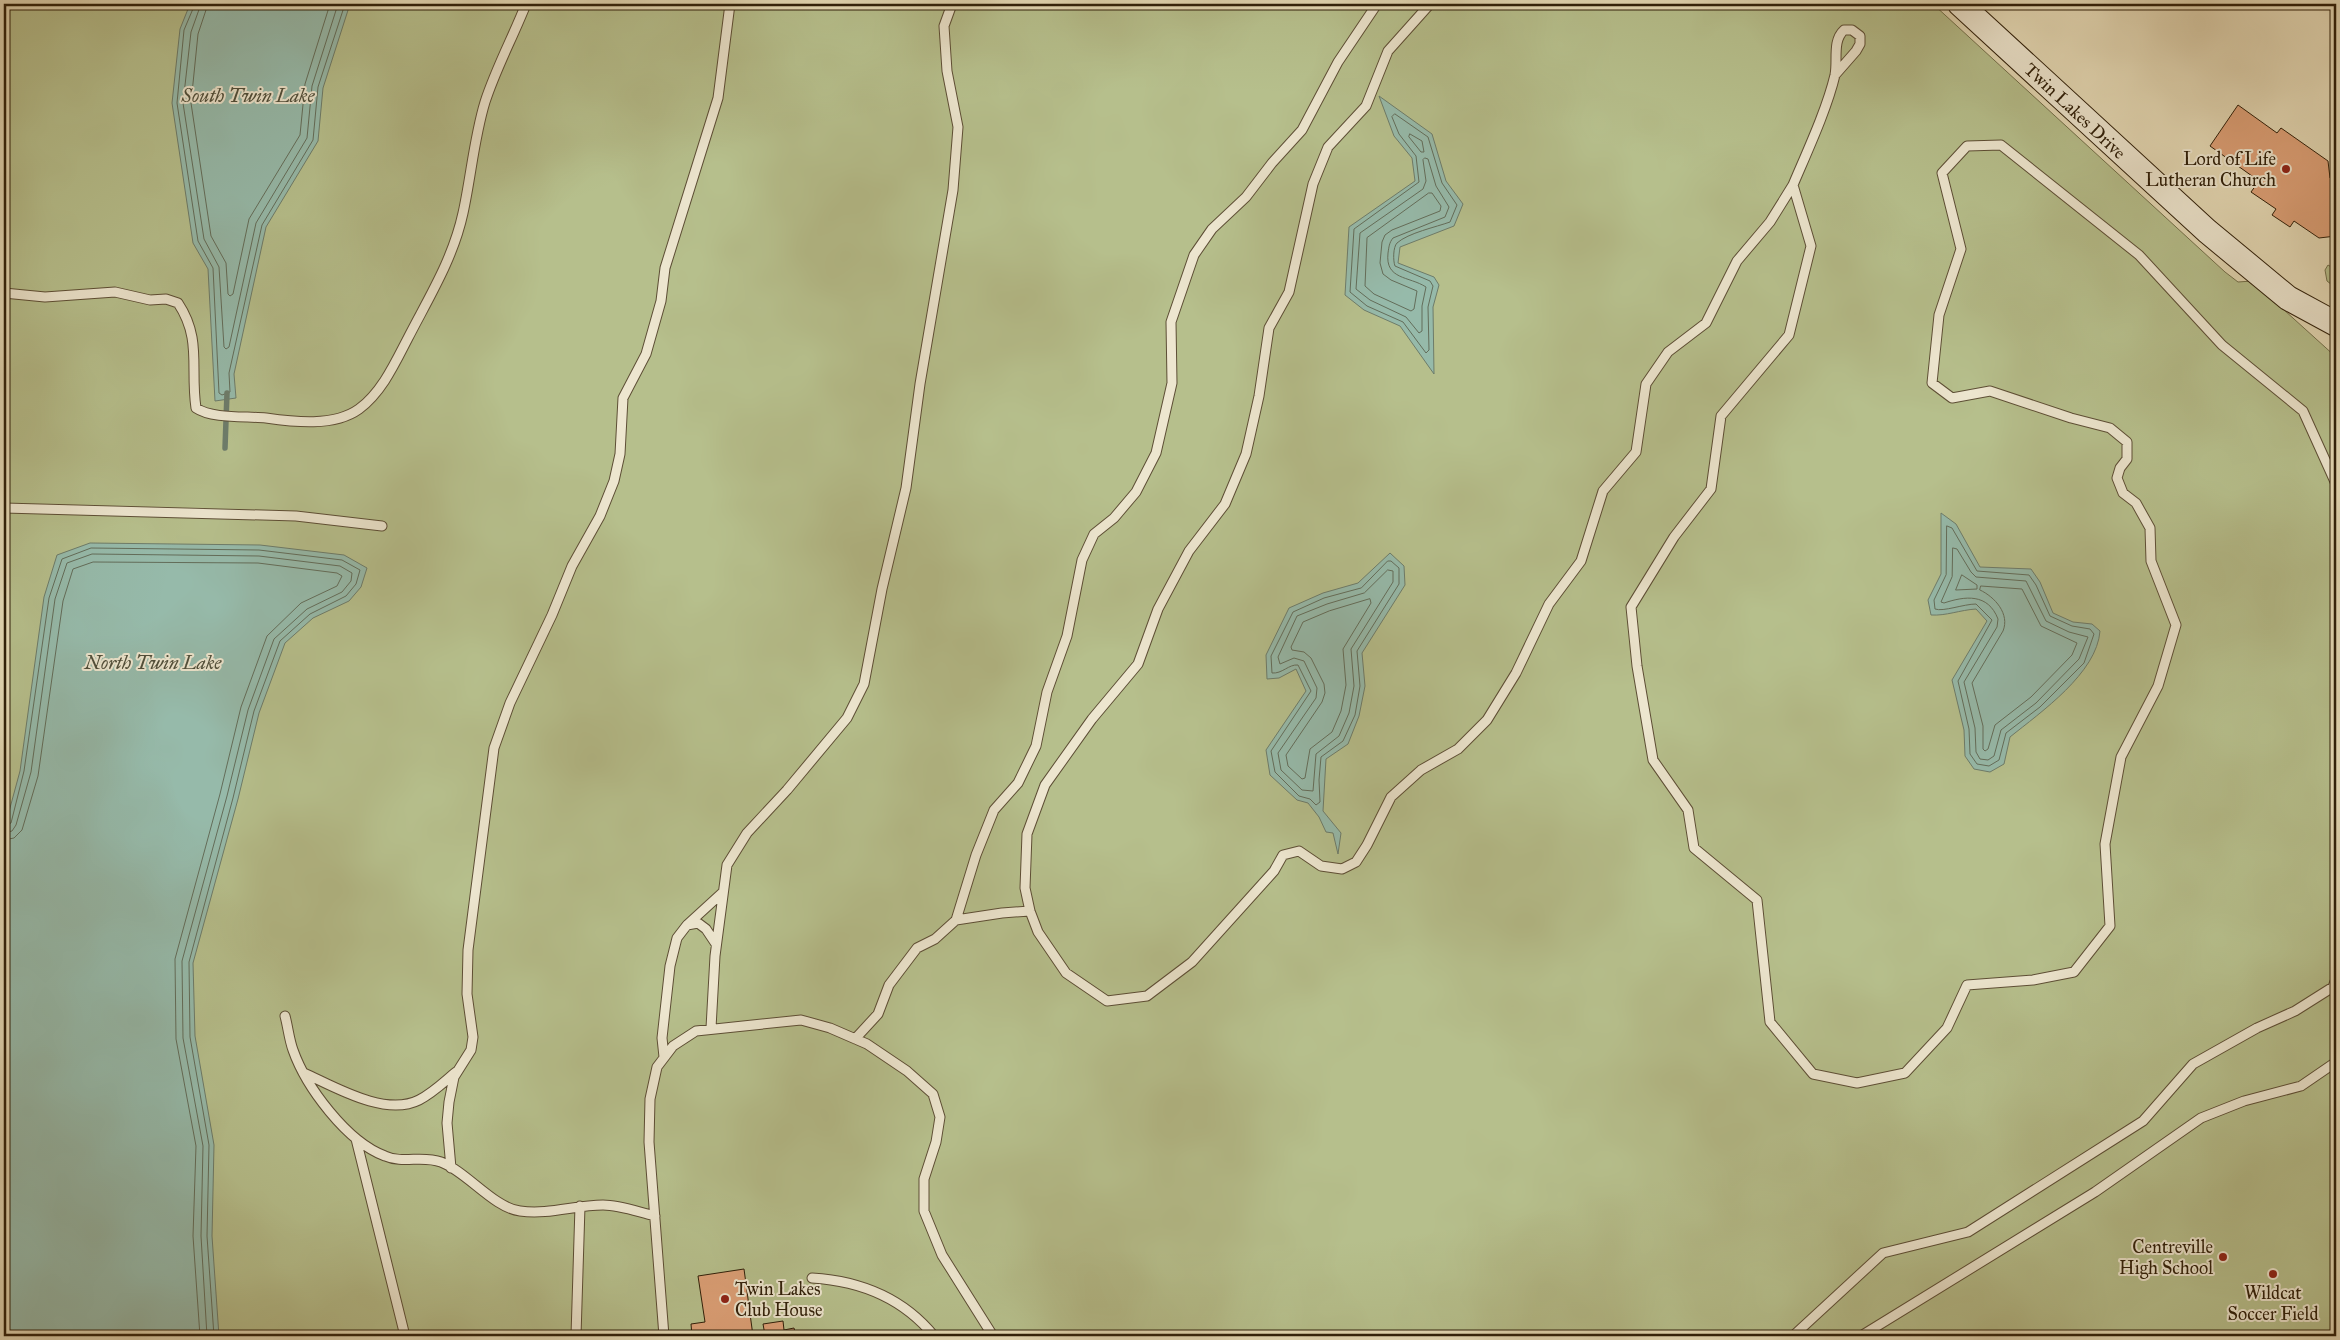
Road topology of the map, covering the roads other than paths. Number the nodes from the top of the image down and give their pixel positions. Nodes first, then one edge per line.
1 (526, 4) edge
2 (730, 4) edge
3 (952, 4) edge
4 (1377, 4) edge
5 (1430, 4) edge
6 (1960, 4) edge
7 (1835, 75) junction
8 (1793, 184) junction
9 (4, 293) edge
10 (2336, 324) edge
11 (2336, 484) edge
12 (4, 508) edge
13 (382, 526) dead end
14 (722, 893) junction
15 (1030, 911) junction
16 (956, 920) junction
17 (687, 925) junction
18 (716, 944) junction
19 (2336, 979) edge
20 (285, 1016) dead end
21 (711, 1028) junction
22 (855, 1039) junction
23 (664, 1057) junction
24 (2336, 1062) edge
25 (456, 1071) junction
26 (304, 1073) junction
27 (356, 1139) junction
28 (451, 1168) junction
29 (580, 1206) junction
30 (654, 1216) junction
31 (812, 1278) dead end
32 (405, 1336) edge
33 (576, 1336) edge
34 (664, 1336) edge
35 (934, 1336) edge
36 (993, 1336) edge
37 (1793, 1336) edge
38 (1861, 1336) edge

1 - 9 lane
2 - 25 lane
3 - 14 lane
4 - 16 lane
5 - 15 lane
6 - 10 street, Twin Lakes Drive
7 - 7 lane
7 - 8 lane
8 - 11 lane
8 - 15 lane
12 - 13 lane
14 - 17 lane
14 - 18 lane
15 - 16 lane
16 - 22 lane
17 - 18 lane
17 - 23 lane
18 - 21 lane
19 - 37 lane
20 - 26 lane
21 - 22 lane
21 - 23 lane
22 - 36 lane
23 - 30 lane
24 - 38 lane
25 - 26 lane
25 - 28 lane
26 - 27 lane
27 - 28 lane
27 - 32 lane
28 - 29 lane
29 - 30 lane
29 - 33 lane
30 - 34 lane
31 - 35 lane

